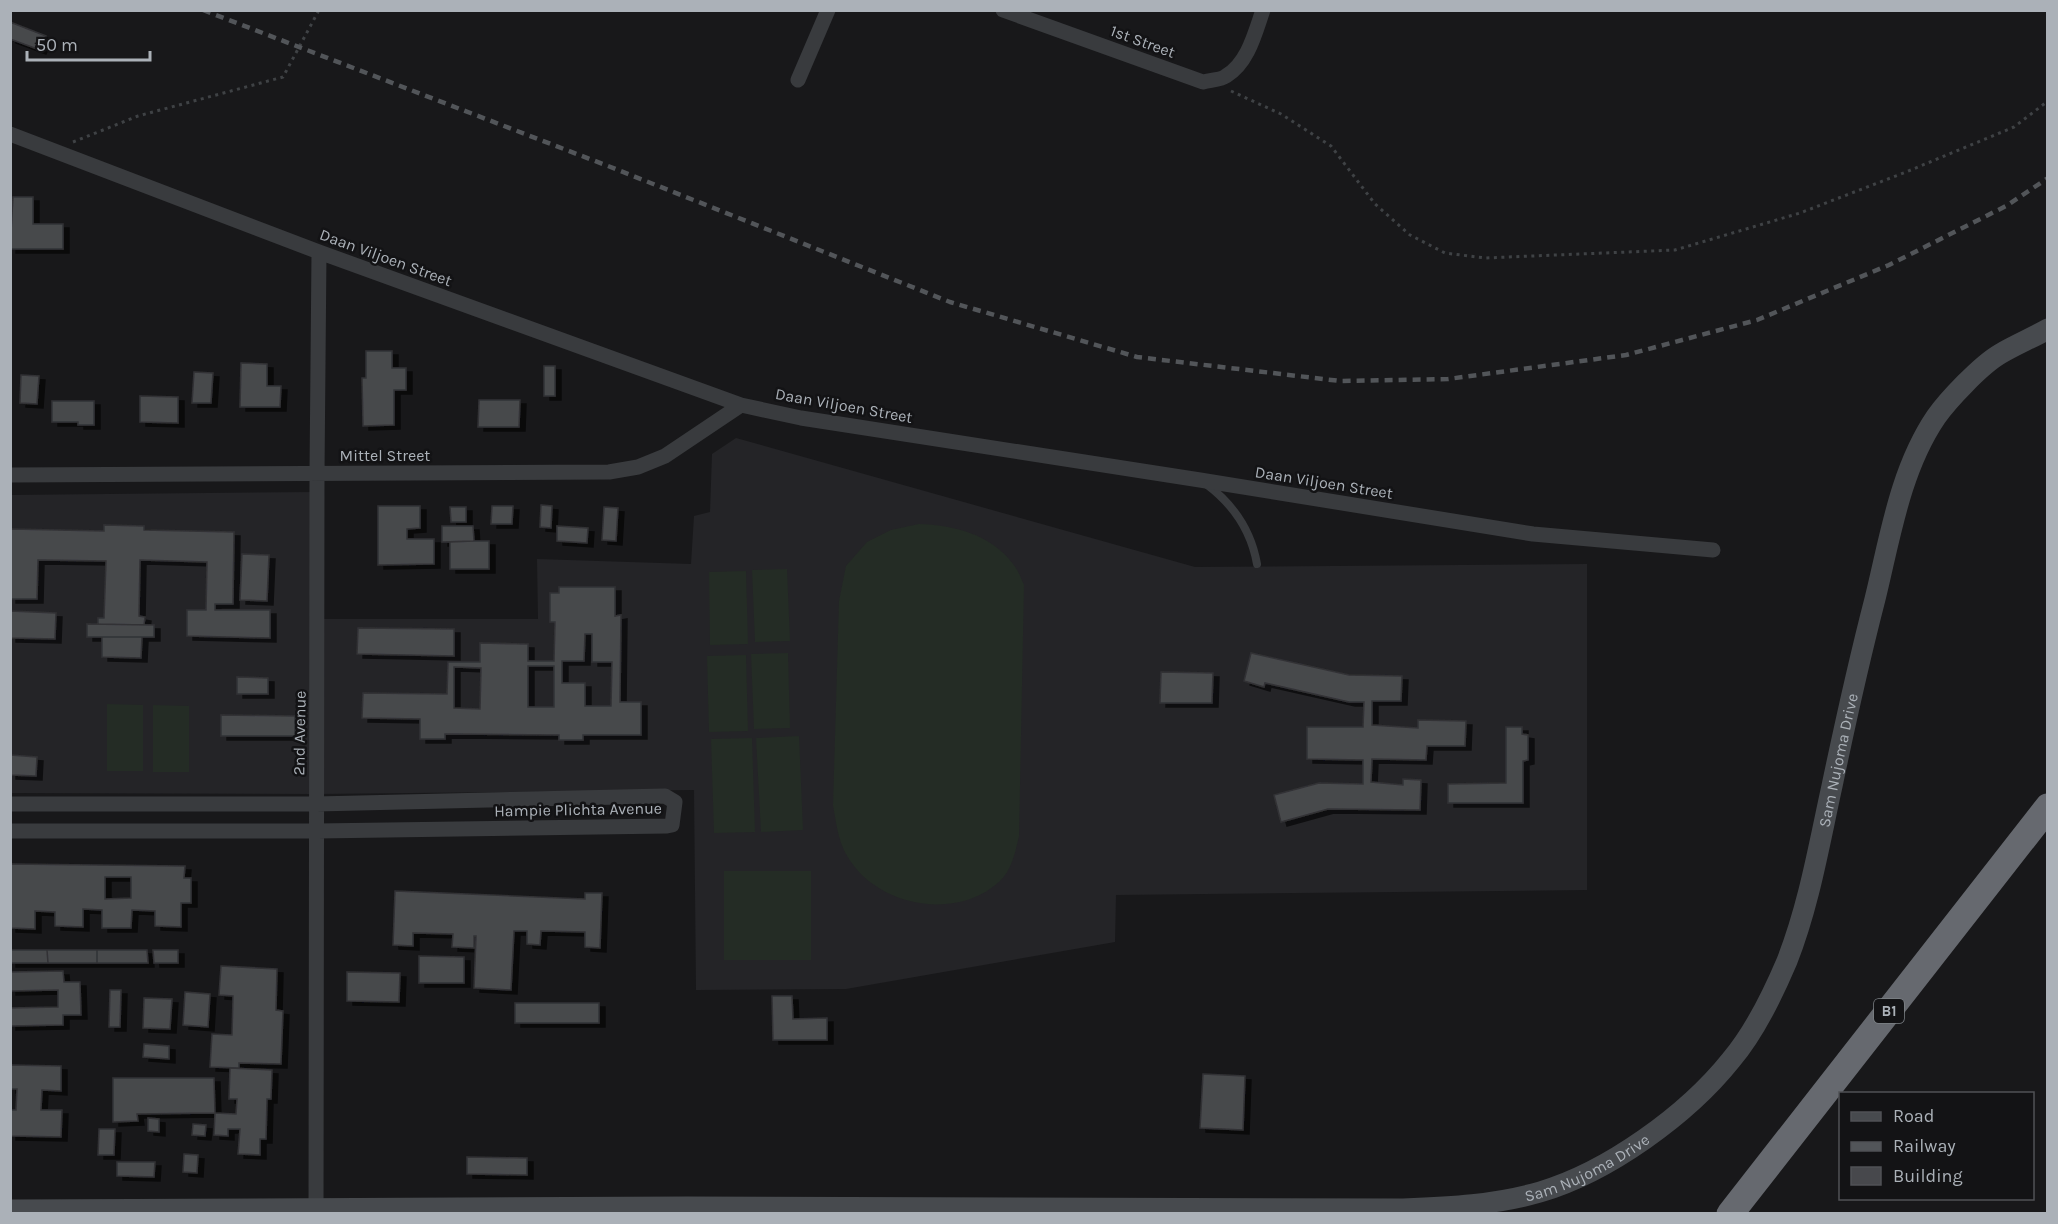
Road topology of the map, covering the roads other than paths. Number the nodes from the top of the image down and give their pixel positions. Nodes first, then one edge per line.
1 (828, 10) edge
2 (1003, 10) edge
3 (1263, 10) edge
4 (798, 80) dead end
5 (10, 134) edge
6 (319, 252) junction
7 (2048, 329) edge
8 (741, 405) junction
9 (317, 473) junction
10 (10, 475) edge
11 (1200, 480) junction
12 (1713, 550) dead end
13 (1257, 564) dead end
14 (10, 804) edge
15 (316, 804) junction
16 (2048, 807) edge
17 (10, 831) edge
18 (317, 831) junction
19 (10, 1210) edge
20 (687, 1210) edge
21 (316, 1211) edge
22 (1304, 1211) edge
23 (1730, 1214) edge

1 - 4 street
2 - 3 street, 1st Street
5 - 6 street, Daan Viljoen Street
6 - 8 street, Daan Viljoen Street
6 - 9 street, 2nd Avenue
7 - 22 main road, Sam Nujoma Drive
8 - 9 street, Mittel Street
8 - 11 street, Daan Viljoen Street
9 - 10 street, Mittel Street
9 - 15 street, 2nd Avenue
11 - 12 street, Daan Viljoen Street
11 - 13 lane
14 - 15 street, Hampie Plichta Avenue
15 - 18 street, 2nd Avenue
15 - 18 street, Hampie Plichta Avenue
16 - 23 highway, B1
17 - 18 street, Hampie Plichta Avenue
18 - 21 street, 2nd Avenue
19 - 21 main road, Sam Nujoma Drive
20 - 21 main road, Sam Nujoma Drive
20 - 22 main road, Sam Nujoma Drive

